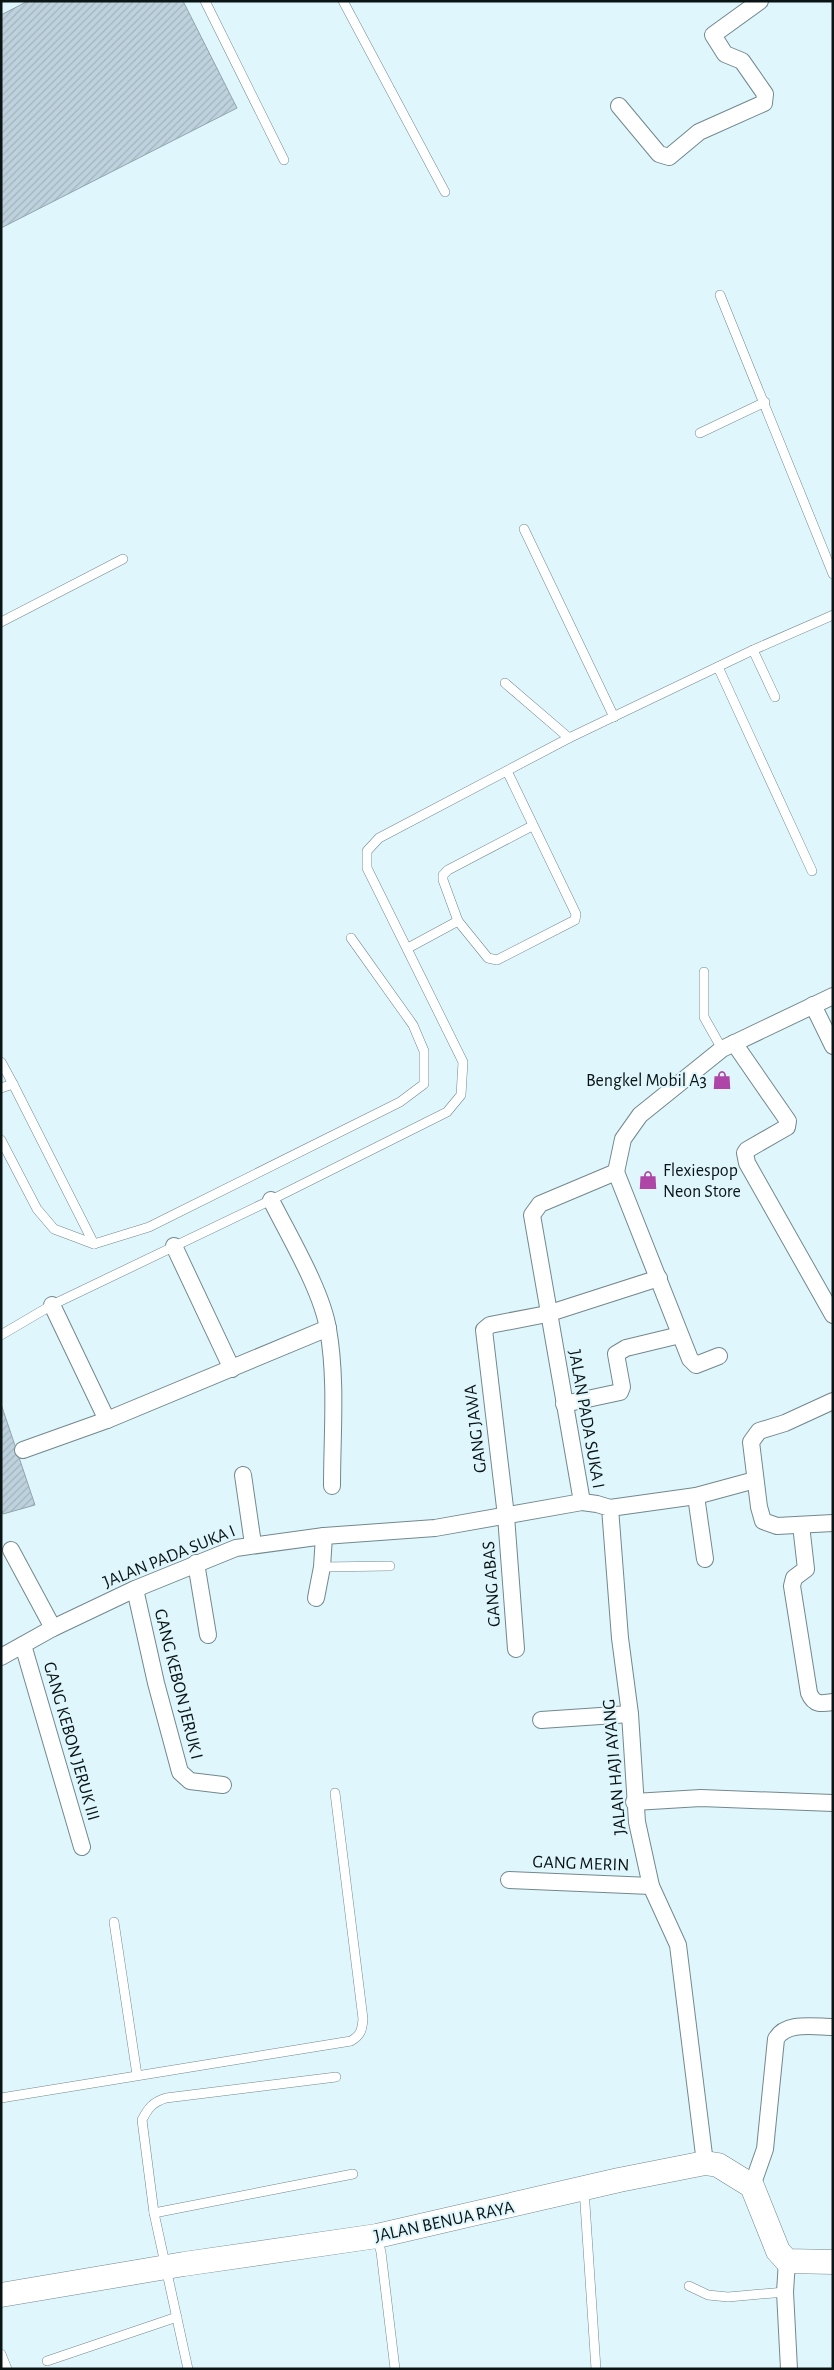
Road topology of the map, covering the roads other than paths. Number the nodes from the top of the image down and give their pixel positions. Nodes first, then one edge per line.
1 (206, 1) edge
2 (343, 1) edge
3 (760, 1) edge
4 (619, 106) dead end
5 (284, 160) dead end
6 (445, 192) dead end
7 (720, 295) dead end
8 (765, 402) junction
9 (700, 433) dead end
10 (524, 529) dead end
11 (123, 559) dead end
12 (833, 574) edge
13 (833, 615) edge
14 (1, 622) edge
15 (752, 650) junction
16 (718, 666) junction
17 (505, 683) dead end
18 (775, 697) dead end
19 (614, 717) junction
20 (569, 738) junction
21 (507, 771) junction
22 (532, 826) junction
23 (812, 871) dead end
24 (458, 921) junction
25 (351, 938) dead end
26 (408, 948) junction
27 (704, 972) dead end
28 (833, 996) edge
29 (813, 1005) junction
30 (728, 1046) junction
31 (833, 1046) edge
32 (1, 1062) edge
33 (13, 1084) junction
34 (1, 1088) edge
35 (1, 1140) edge
36 (616, 1172) junction
37 (271, 1200) junction
38 (94, 1244) junction
39 (174, 1246) junction
40 (660, 1278) junction
41 (52, 1305) junction
42 (547, 1314) junction
43 (833, 1315) edge
44 (328, 1328) junction
45 (1, 1335) edge
46 (680, 1335) junction
47 (719, 1356) dead end
48 (232, 1368) junction
49 (833, 1401) edge
50 (564, 1404) junction
51 (107, 1420) junction
52 (23, 1450) dead end
53 (243, 1475) dead end
54 (755, 1480) junction
55 (332, 1486) dead end
56 (696, 1496) junction
57 (582, 1502) junction
58 (610, 1508) junction
59 (506, 1516) junction
60 (833, 1523) edge
61 (801, 1525) junction
62 (324, 1536) junction
63 (253, 1544) junction
64 (11, 1550) dead end
65 (705, 1559) dead end
66 (196, 1563) junction
67 (390, 1566) dead end
68 (322, 1567) junction
69 (135, 1589) junction
70 (316, 1598) dead end
71 (52, 1628) junction
72 (208, 1635) dead end
73 (23, 1645) junction
74 (516, 1650) dead end
75 (1, 1657) edge
76 (833, 1702) edge
77 (630, 1714) junction
78 (542, 1720) dead end
79 (223, 1785) dead end
80 (335, 1793) dead end
81 (634, 1802) junction
82 (833, 1803) edge
83 (82, 1847) dead end
84 (509, 1880) dead end
85 (651, 1886) junction
86 (114, 1922) dead end
87 (833, 2027) edge
88 (137, 2076) junction
89 (336, 2077) dead end
90 (1, 2098) edge
91 (705, 2163) junction
92 (354, 2174) dead end
93 (752, 2186) junction
94 (584, 2189) junction
95 (154, 2213) junction
96 (377, 2236) junction
97 (788, 2261) junction
98 (833, 2262) edge
99 (166, 2267) junction
100 (689, 2286) dead end
101 (785, 2292) junction
102 (1, 2295) edge
103 (177, 2317) junction
104 (1, 2354) edge
105 (47, 2361) dead end
106 (8, 2369) edge
107 (188, 2369) edge
108 (395, 2369) edge
109 (596, 2369) edge
110 (789, 2369) edge

1 - 5 lane
2 - 6 lane
3 - 4 street
7 - 8 lane
8 - 9 lane
8 - 12 lane
10 - 19 lane
11 - 14 lane
13 - 15 lane
15 - 16 lane
15 - 18 lane
16 - 19 lane
16 - 23 lane
17 - 20 lane
19 - 20 lane
20 - 21 lane
21 - 22 lane
21 - 26 lane
22 - 24 lane
22 - 24 lane
24 - 26 lane
25 - 38 lane
26 - 37 lane
27 - 30 lane
28 - 29 street
29 - 30 street
29 - 31 street
30 - 36 street
30 - 43 street
32 - 33 lane
33 - 34 lane
33 - 38 lane
35 - 38 lane
36 - 40 street
36 - 42 street, JALAN PADA SUKA I
37 - 39 lane
37 - 44 street
39 - 41 lane
39 - 48 street
40 - 42 street
40 - 46 street
41 - 45 lane
41 - 51 street
42 - 50 street, JALAN PADA SUKA I
42 - 59 street, GANG JAWA
44 - 48 street
44 - 55 street
46 - 47 street
46 - 50 street
48 - 51 street
49 - 54 street
50 - 57 street, JALAN PADA SUKA I
51 - 52 street
53 - 63 street
54 - 56 street
54 - 61 street
56 - 58 street
56 - 65 street
57 - 58 street
57 - 59 street, JALAN PADA SUKA I
58 - 77 street, JALAN HAJI AYANG
59 - 62 street, JALAN PADA SUKA I
59 - 74 street, GANG ABAS
60 - 61 street
61 - 76 street
62 - 63 street, JALAN PADA SUKA I
62 - 68 street
63 - 66 street, JALAN PADA SUKA I
64 - 71 street
66 - 69 street, JALAN PADA SUKA I
66 - 72 street
67 - 68 lane
68 - 70 street
69 - 71 street, JALAN PADA SUKA I
69 - 79 street, GANG KEBON JERUK I
71 - 73 street, JALAN PADA SUKA I
73 - 75 street, JALAN PADA SUKA I
73 - 83 street, GANG KEBON JERUK III
77 - 78 street
77 - 81 street, JALAN HAJI AYANG
80 - 88 lane
81 - 82 street
81 - 85 street, JALAN HAJI AYANG
84 - 85 street, GANG MERIN
85 - 91 street, JALAN HAJI AYANG
86 - 88 lane
87 - 93 street
88 - 90 lane
89 - 95 lane
91 - 93 street
91 - 94 street, JALAN BENUA RAYA
92 - 95 lane
93 - 97 street
94 - 96 street, JALAN BENUA RAYA
94 - 109 lane
95 - 99 lane
96 - 99 street, JALAN BENUA RAYA
96 - 108 lane
97 - 98 street
97 - 101 street
99 - 102 street, JALAN BENUA RAYA
99 - 103 lane
100 - 101 lane
101 - 110 street
103 - 105 lane
103 - 107 lane
104 - 106 lane

